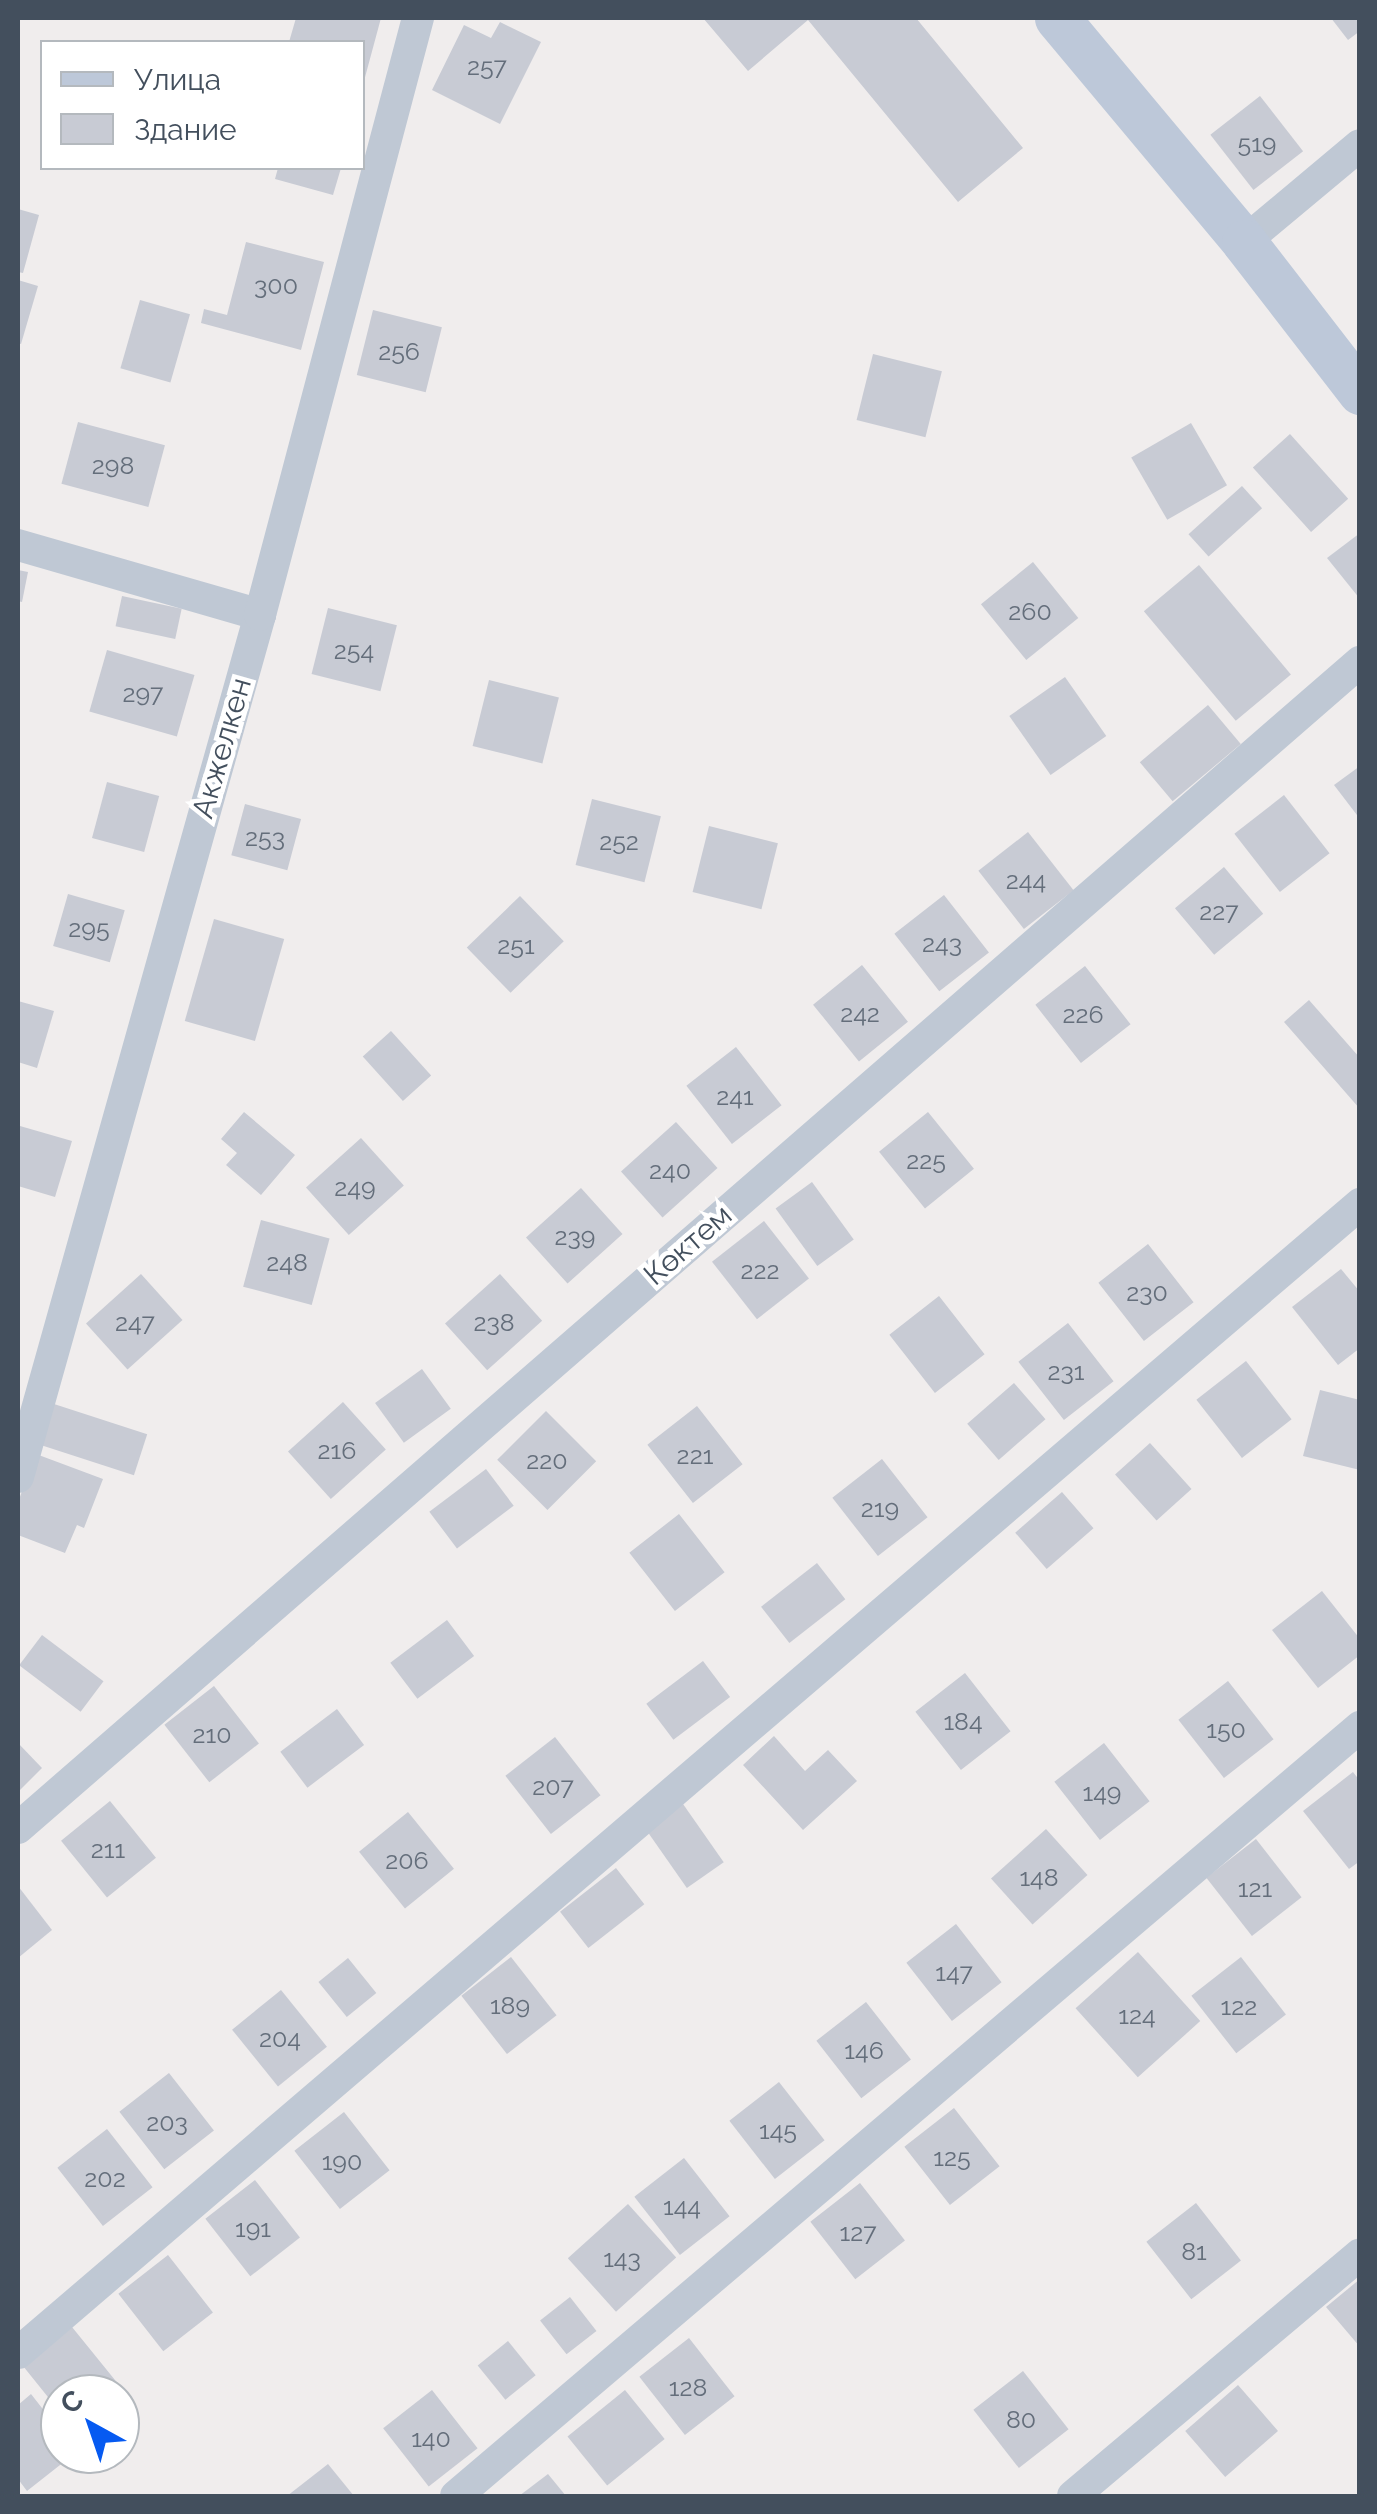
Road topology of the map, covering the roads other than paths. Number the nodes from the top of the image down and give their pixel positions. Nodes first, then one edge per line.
1 (418, 18) edge
2 (1057, 18) edge
3 (1360, 145) edge
4 (1244, 242) junction
5 (1360, 392) edge
6 (18, 544) edge
7 (260, 615) junction
8 (1360, 662) edge
9 (1360, 1204) edge
10 (18, 1477) edge
11 (1360, 1727) edge
12 (18, 1828) edge
13 (1360, 2254) edge
14 (18, 2354) edge
15 (456, 2496) edge
16 (1073, 2496) edge

1 - 7 street, Акжелкен
2 - 4 street
3 - 4 street
4 - 5 street
6 - 7 street
7 - 10 street, Акжелкен
8 - 12 street, Көктем
9 - 14 street
11 - 15 street
13 - 16 street

